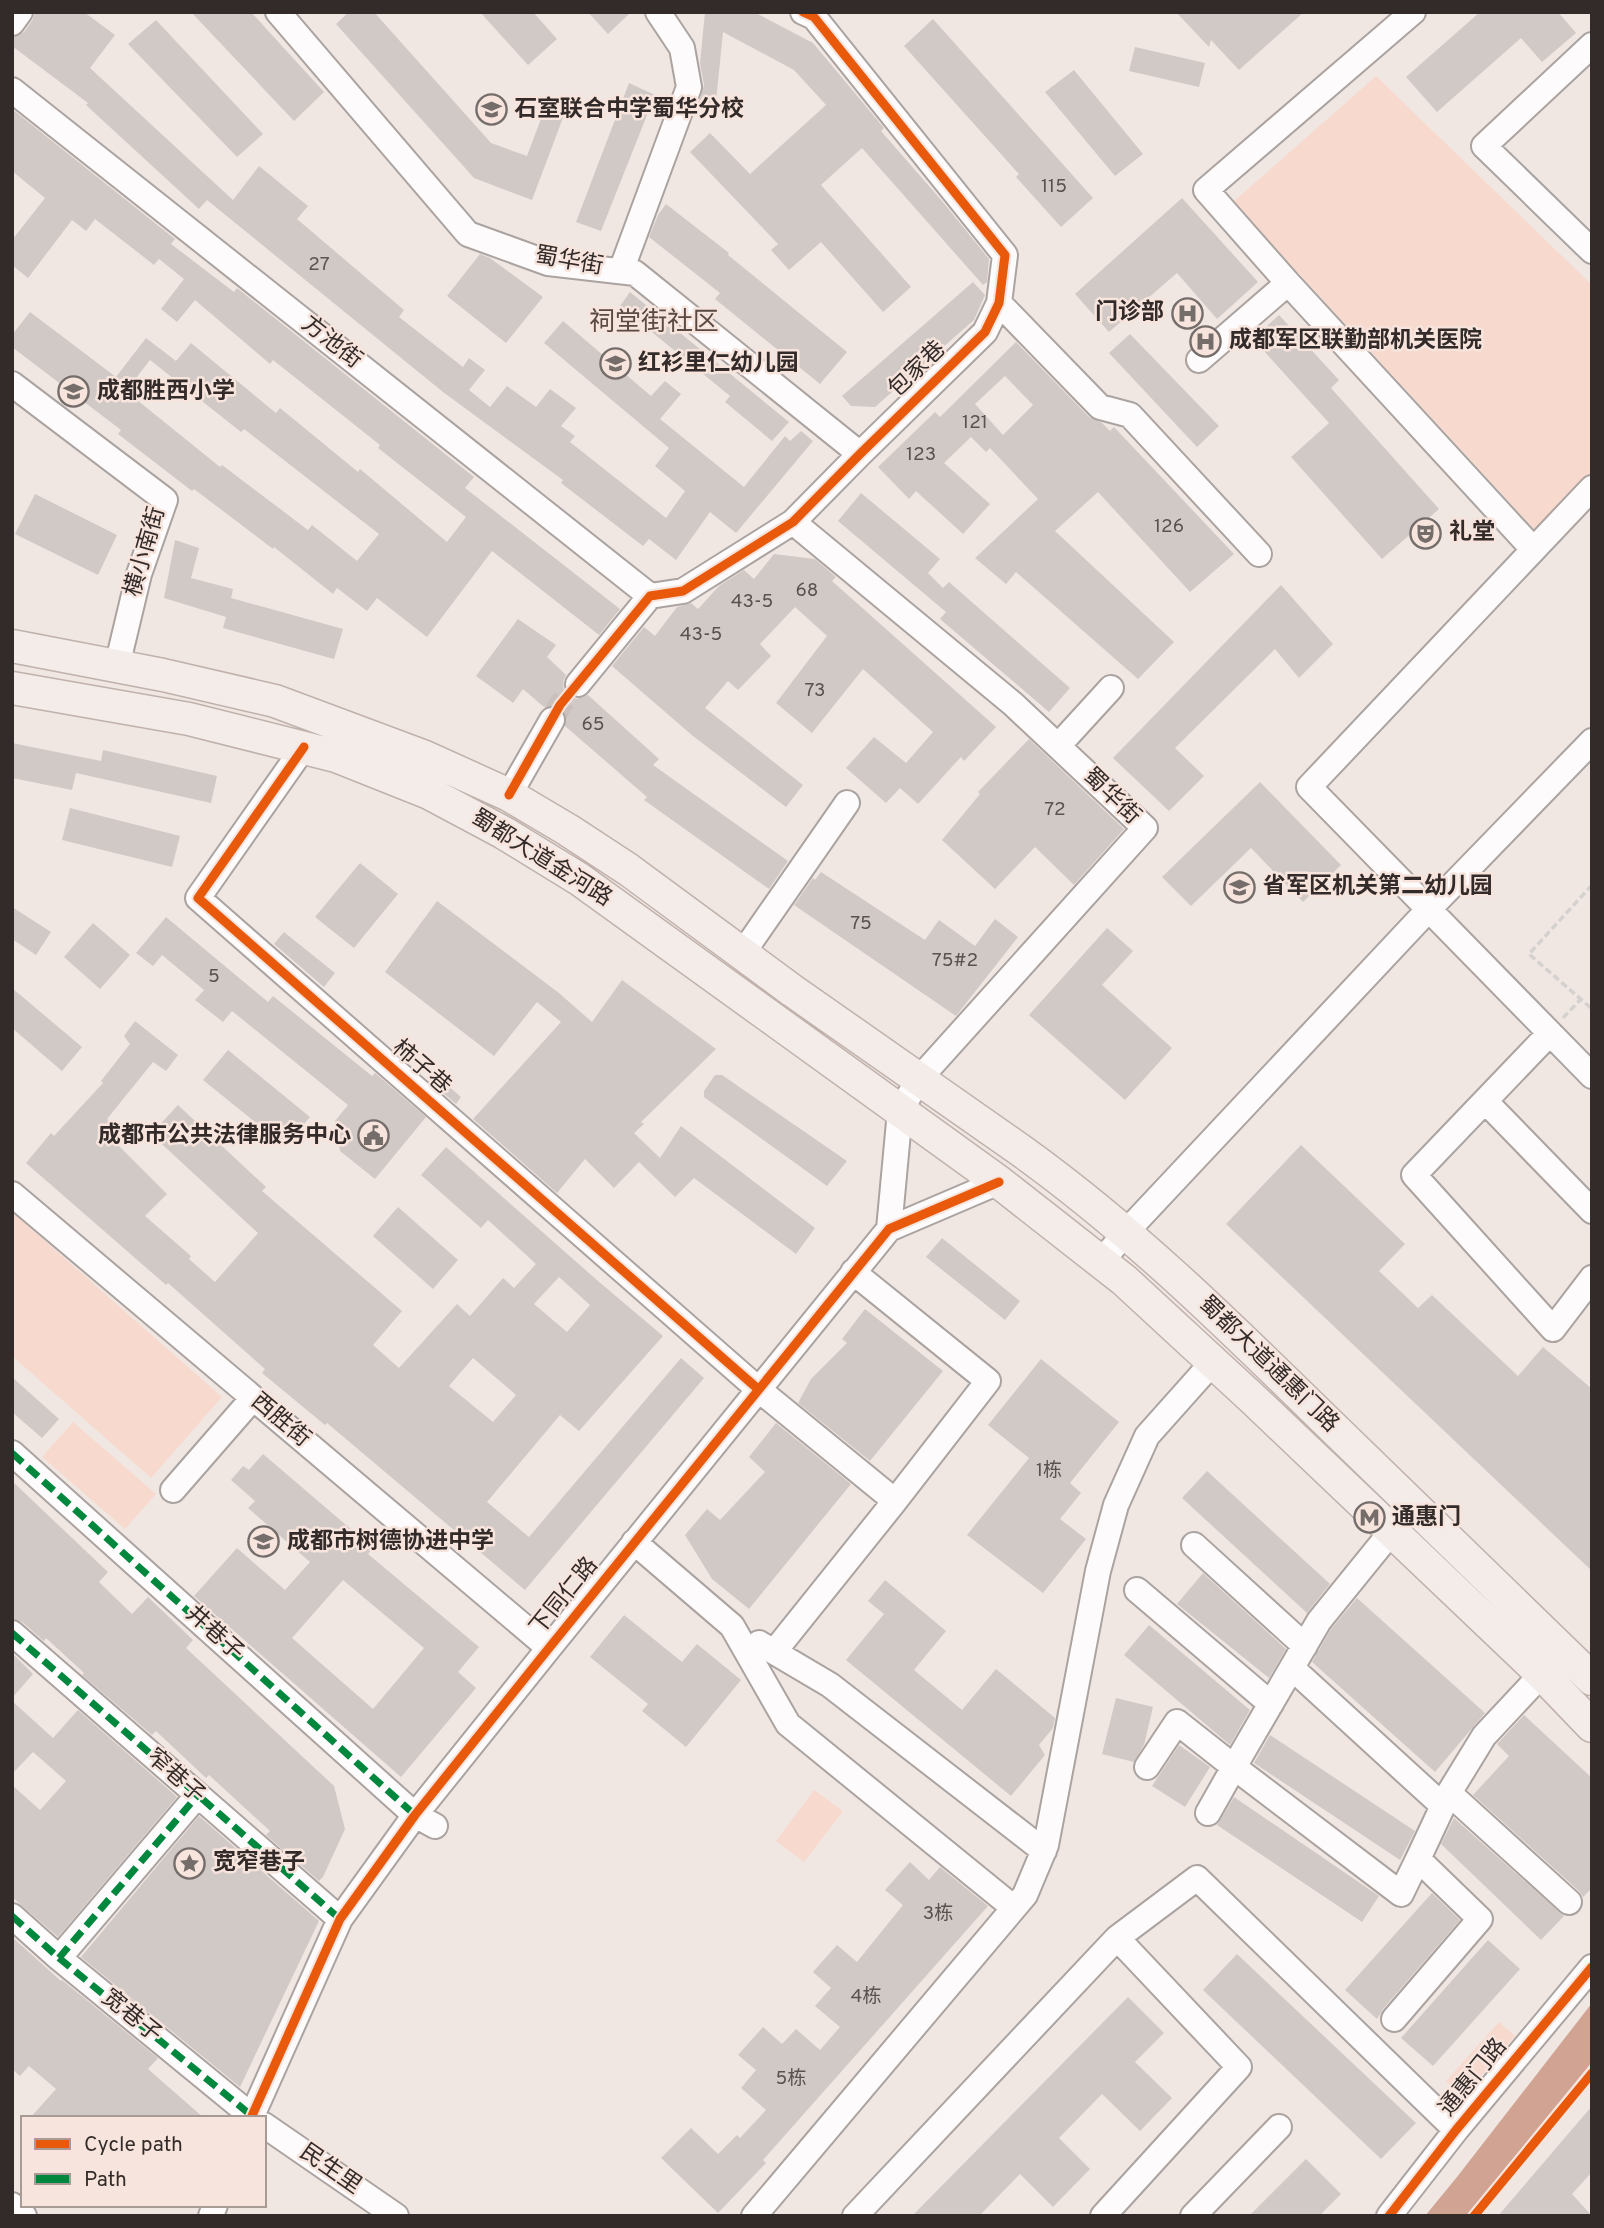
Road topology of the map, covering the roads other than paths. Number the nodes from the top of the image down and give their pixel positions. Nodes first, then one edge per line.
1 (20, 12) edge
2 (278, 12) edge
3 (658, 12) edge
4 (803, 12) edge
5 (1413, 12) edge
6 (12, 23) edge
7 (1592, 46) edge
8 (12, 90) edge
9 (1592, 251) edge
10 (621, 271) junction
11 (1288, 283) junction
12 (999, 303) junction
13 (1199, 360) dead end
14 (12, 384) edge
15 (860, 454) junction
16 (1592, 488) edge
17 (793, 522) junction
18 (1533, 549) junction
19 (1259, 554) dead end
20 (650, 596) junction
21 (12, 646) edge
22 (117, 666) junction
23 (578, 684) tunnel mouth
24 (12, 688) edge
25 (1111, 688) dead end
26 (552, 720) tunnel mouth
27 (1592, 741) edge
28 (304, 747) junction
29 (1058, 747) junction
30 (509, 795) junction
31 (848, 803) dead end
32 (1429, 909) junction
33 (742, 954) junction
34 (1550, 1033) junction
35 (1592, 1076) edge
36 (919, 1079) junction
37 (1485, 1101) junction
38 (900, 1111) junction
39 (1023, 1152) junction
40 (999, 1182) junction
41 (12, 1194) edge
42 (1592, 1211) edge
43 (889, 1228) junction
44 (1126, 1233) junction
45 (1101, 1262) junction
46 (853, 1272) junction
47 (1592, 1278) edge
48 (1213, 1362) junction
49 (758, 1389) junction
50 (253, 1398) junction
51 (12, 1453) edge
52 (173, 1490) dead end
53 (895, 1501) junction
54 (1392, 1531) junction
55 (634, 1542) junction
56 (1194, 1545) dead end
57 (1137, 1590) dead end
58 (732, 1626) junction
59 (12, 1633) edge
60 (1304, 1646) junction
61 (548, 1648) junction
62 (774, 1652) junction
63 (1292, 1668) junction
64 (1542, 1674) junction
65 (1592, 1679) edge
66 (1271, 1704) junction
67 (1592, 1726) edge
68 (1147, 1767) dead end
69 (1234, 1767) junction
70 (197, 1796) junction
71 (1446, 1800) junction
72 (1208, 1813) dead end
73 (425, 1821) junction
74 (1044, 1851) junction
75 (1418, 1859) junction
76 (1569, 1902) dead end
77 (1014, 1908) junction
78 (12, 1916) edge
79 (340, 1919) junction
80 (1117, 1938) junction
81 (59, 1958) junction
82 (1592, 1967) edge
83 (1394, 2019) dead end
84 (251, 2116) edge
85 (256, 2116) edge
86 (266, 2127) edge
87 (1279, 2127) dead end
88 (1456, 2130) junction
89 (12, 2205) edge
90 (24, 2216) edge
91 (396, 2216) edge
92 (754, 2216) edge
93 (855, 2216) edge
94 (1103, 2216) edge
95 (1194, 2216) edge
96 (1389, 2216) edge

1 - 6 street
2 - 10 street, 蜀华街
3 - 10 street
4 - 12 street, 包家巷
5 - 11 street
7 - 9 street
8 - 20 street, 方池街
10 - 15 street, 蜀华街
11 - 13 street
11 - 18 street
12 - 15 street, 包家巷
12 - 19 street
14 - 22 street, 横小南街
15 - 17 street, 包家巷
16 - 18 street
17 - 20 street, 包家巷
17 - 29 street, 蜀华街
18 - 32 street
20 - 23 street
21 - 22 main road, 蜀都大道金河路
22 - 30 main road, 蜀都大道金河路
24 - 28 main road, 蜀都大道金河路
25 - 29 street
26 - 30 street
27 - 32 street
28 - 38 main road, 蜀都大道金河路
28 - 49 street, 柿子巷
29 - 36 street, 蜀华街
30 - 33 main road, 蜀都大道金河路
31 - 33 street
32 - 34 street
32 - 44 street
33 - 36 main road, 蜀都大道金河路
34 - 35 street
34 - 37 street
36 - 38 street, 蜀华街
36 - 39 main road, 蜀都大道通惠门路
37 - 42 street
37 - 47 street
38 - 39 main road
38 - 40 main road, 蜀都大道金河路
38 - 43 street
39 - 44 main road, 蜀都大道通惠门路
40 - 43 street, 下同仁路
40 - 45 main road, 蜀都大道通惠门路
41 - 50 street, 西胜街
43 - 46 street, 下同仁路
44 - 45 street
44 - 65 main road, 蜀都大道通惠门路
45 - 48 main road, 蜀都大道通惠门路
46 - 49 street, 下同仁路
46 - 53 street
48 - 54 main road, 蜀都大道通惠门路
48 - 74 street
49 - 53 street
49 - 55 street, 下同仁路
50 - 52 street
50 - 61 street, 西胜街
51 - 73 street, 井巷子
53 - 62 street
54 - 60 street
54 - 64 main road, 蜀都大道通惠门路
55 - 58 street
55 - 61 street, 下同仁路
56 - 60 street
57 - 66 street
58 - 62 street
58 - 77 street
59 - 70 street, 窄巷子
60 - 63 street
61 - 73 street, 下同仁路
62 - 74 street
63 - 66 street
63 - 71 street
64 - 67 main road, 蜀都大道通惠门路
64 - 71 street
66 - 69 street
68 - 69 street
69 - 72 street
69 - 75 street
70 - 79 street, 窄巷子
70 - 81 street
71 - 75 street
71 - 76 street
73 - 79 street, 下同仁路
74 - 77 street
75 - 83 street
77 - 92 street
78 - 81 street, 宽巷子
79 - 85 street, 下同仁路
80 - 88 street
80 - 93 street
80 - 94 street
81 - 84 street, 宽巷子
82 - 88 street, 通惠门路
86 - 91 street, 民生里
87 - 95 street
88 - 96 street, 通惠门路
89 - 90 street

